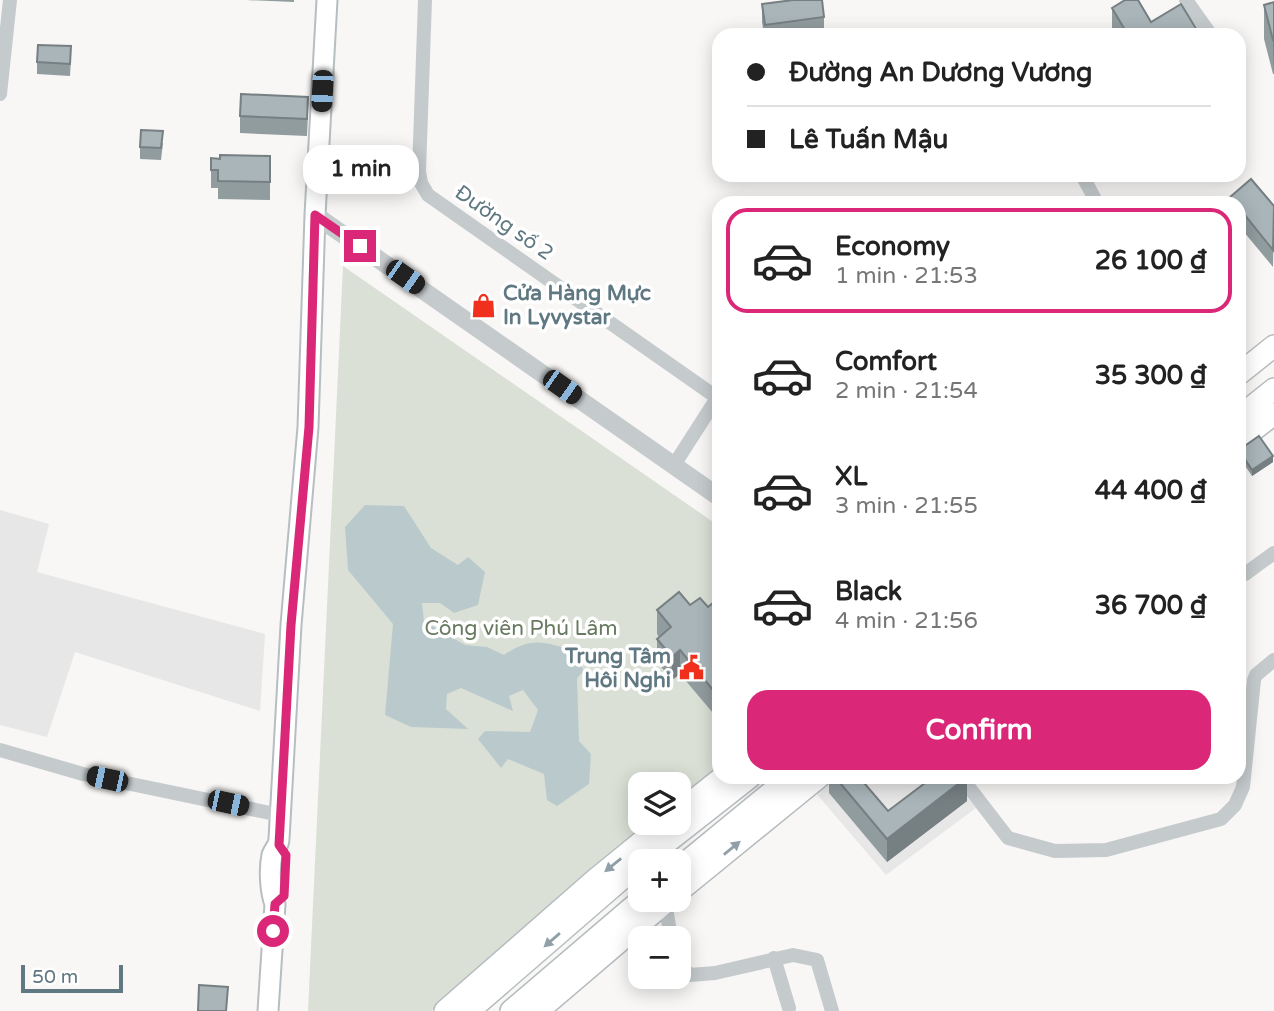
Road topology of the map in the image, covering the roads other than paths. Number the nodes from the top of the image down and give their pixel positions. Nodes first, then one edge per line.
1 (10, 0) edge
2 (327, 0) edge
3 (408, 0) edge
4 (1186, 0) edge
5 (425, 1) edge
6 (1206, 28) edge
7 (2, 55) edge
8 (0, 94) edge
9 (315, 215) junction
10 (1274, 346) edge
11 (1274, 363) edge
12 (1246, 368) edge
13 (1246, 385) edge
14 (1274, 390) edge
15 (712, 394) edge
16 (712, 407) edge
17 (1246, 412) edge
18 (1274, 414) edge
19 (1246, 436) edge
20 (674, 465) junction
21 (712, 492) edge
22 (1274, 553) edge
23 (1246, 573) edge
24 (1274, 660) edge
25 (0, 750) edge
26 (1246, 758) edge
27 (714, 784) edge
28 (741, 784) edge
29 (781, 784) edge
30 (810, 784) edge
31 (967, 784) edge
32 (1243, 784) edge
33 (691, 802) edge
34 (280, 815) junction
35 (650, 835) edge
36 (659, 849) edge
37 (691, 858) edge
38 (628, 874) edge
39 (691, 882) edge
40 (628, 911) edge
41 (655, 912) edge
42 (774, 958) junction
43 (691, 975) edge
44 (789, 1008) dead end
45 (268, 1011) edge
46 (445, 1011) edge
47 (469, 1011) edge
48 (511, 1011) edge
49 (538, 1011) edge
50 (832, 1011) edge

1 - 7 street
2 - 9 main road
3 - 5 street, Đường số 2
4 - 6 street
5 - 15 street, Đường số 2
7 - 8 street
9 - 20 street
9 - 34 main road
10 - 12 main road
11 - 13 main road
14 - 17 main road
16 - 20 street, Đường số 2
18 - 19 main road
20 - 21 street
22 - 23 street
24 - 26 street
25 - 34 street
27 - 33 main road
28 - 36 main road
29 - 37 main road
39 -> 30 main road
31 - 32 street
34 - 45 main road
35 -> 46 main road
38 -> 47 main road
40 - 48 main road
41 - 49 main road
42 - 43 street
42 - 44 street
42 - 50 street

